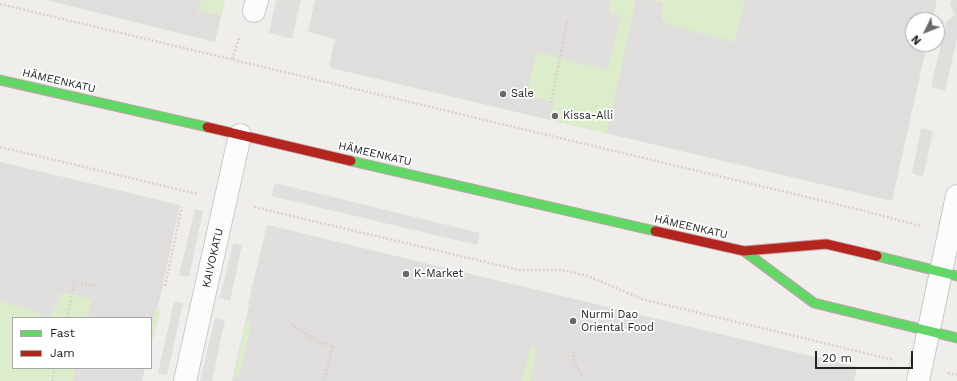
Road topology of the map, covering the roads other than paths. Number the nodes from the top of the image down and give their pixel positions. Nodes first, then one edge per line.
1 (0, 80) edge
2 (240, 135) junction
3 (957, 196) edge
4 (744, 251) junction
5 (949, 274) edge
6 (928, 331) junction
7 (957, 338) edge
8 (185, 381) edge
9 (918, 381) edge

1 - 2 highway, HÄMEENKATU
2 - 4 highway, HÄMEENKATU
2 - 8 street, KAIVOKATU
3 - 5 street
4 - 5 highway, HÄMEENKATU
4 - 6 highway, HÄMEENKATU
5 - 6 street
6 - 7 highway, HÄMEENKATU
6 - 9 street

